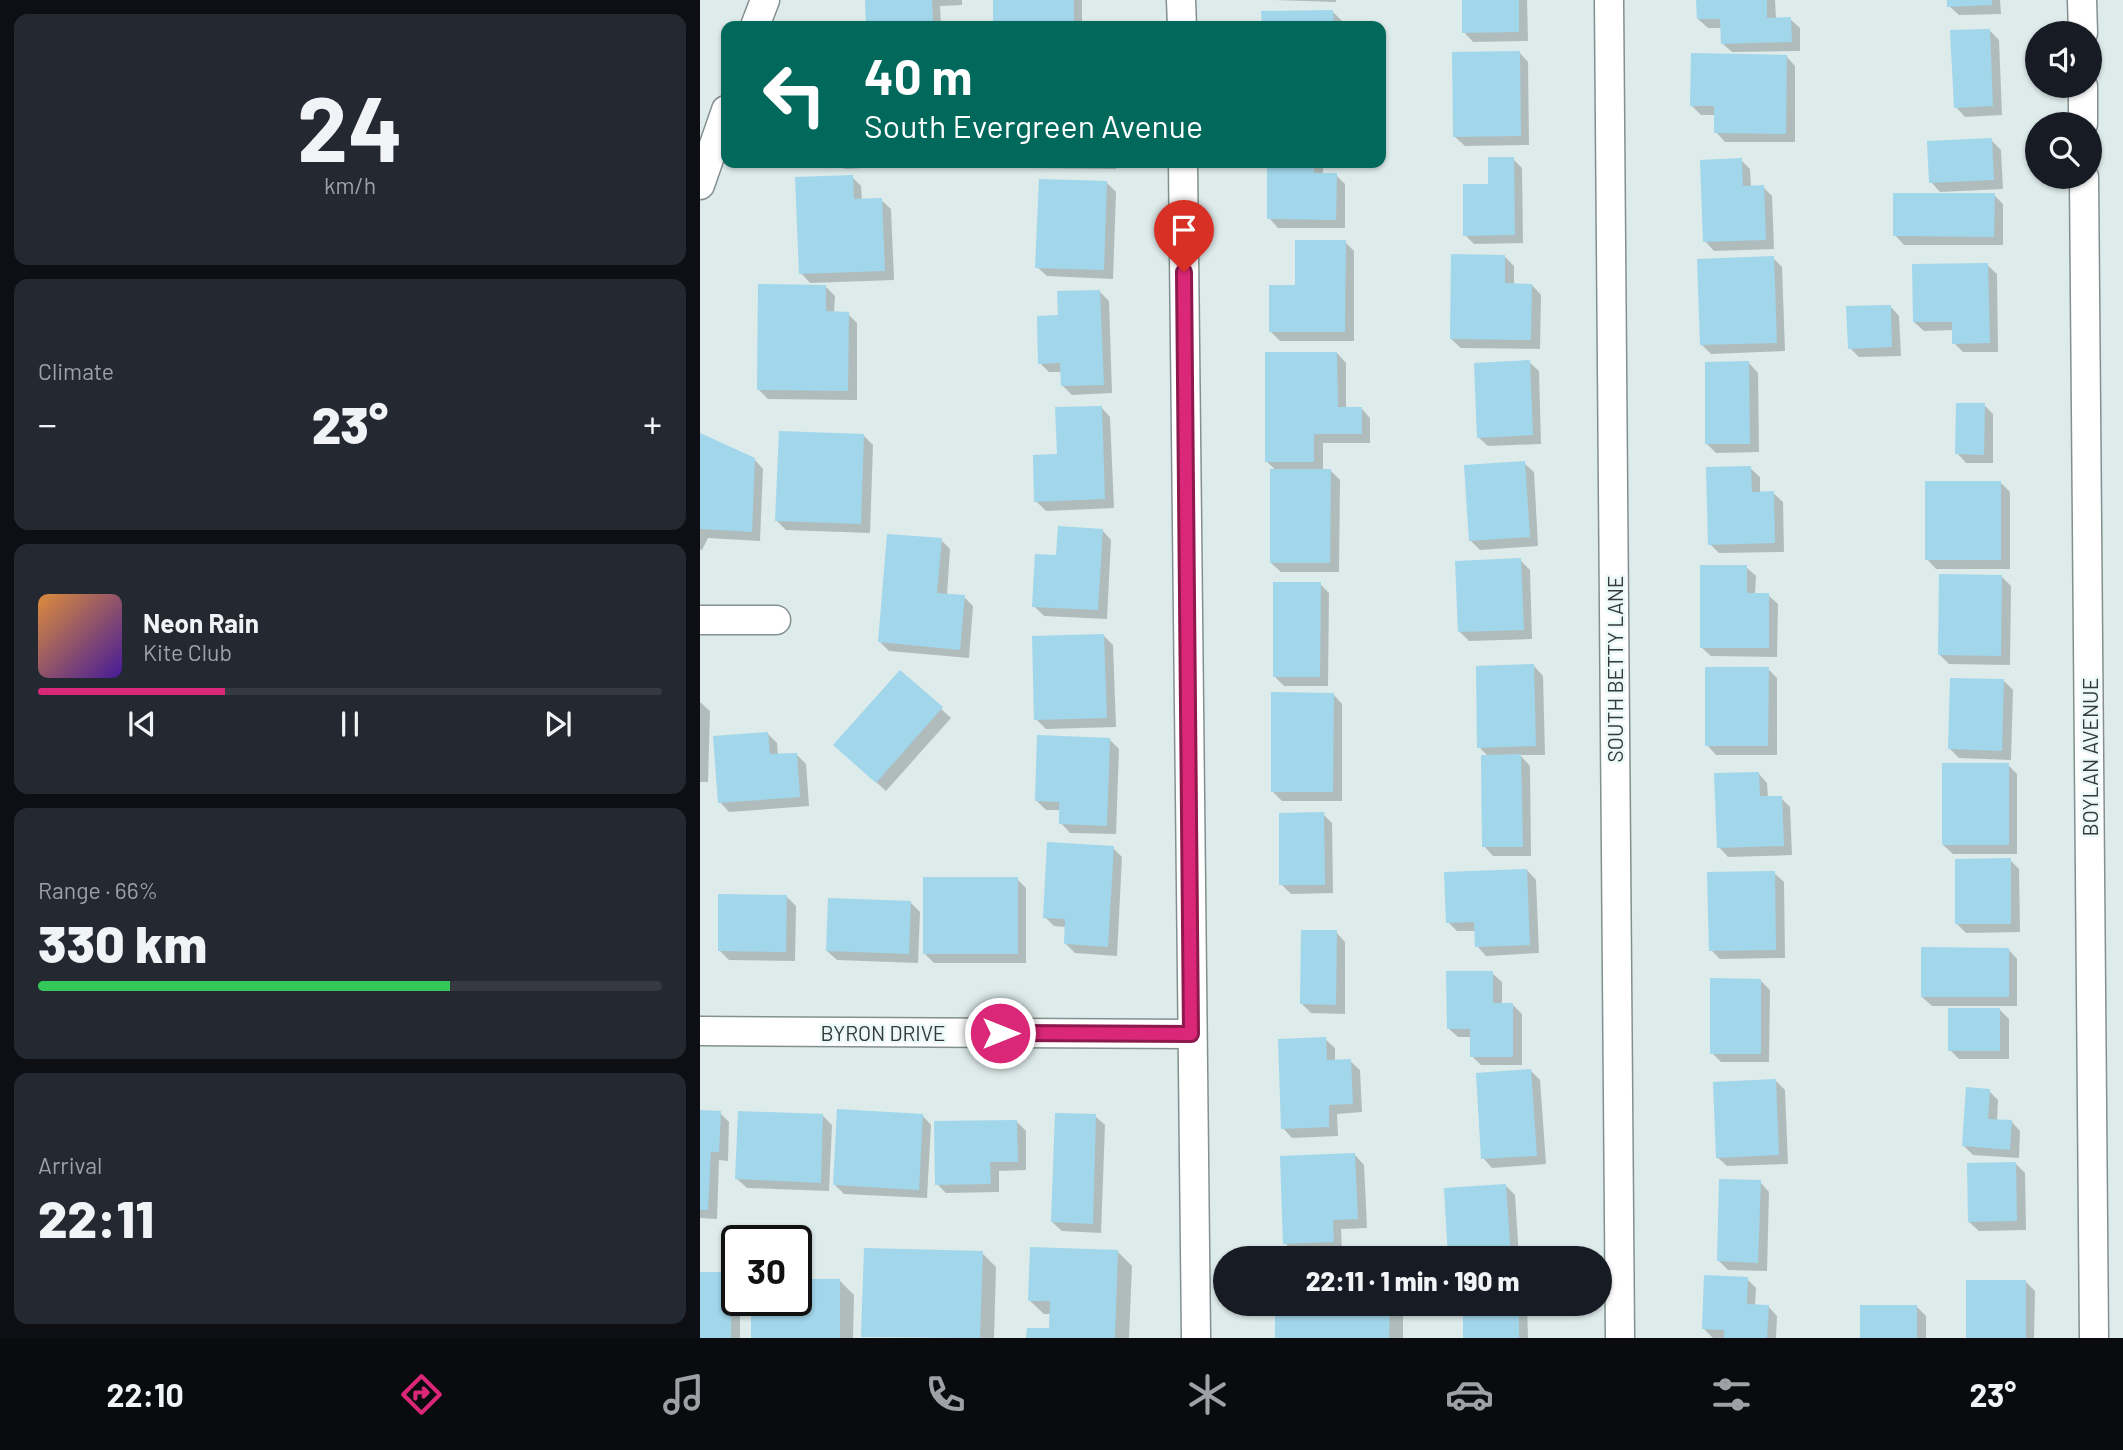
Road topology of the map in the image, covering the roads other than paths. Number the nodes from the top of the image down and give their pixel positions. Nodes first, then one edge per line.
1 (765, 0) edge
2 (1181, 0) edge
3 (1609, 0) edge
4 (2082, 0) edge
5 (757, 21) edge
6 (1182, 21) edge
7 (2082, 21) edge
8 (721, 124) edge
9 (1183, 168) edge
10 (700, 185) edge
11 (2084, 189) edge
12 (700, 620) edge
13 (776, 620) dead end
14 (700, 1031) edge
15 (1191, 1034) junction
16 (1196, 1338) edge
17 (1620, 1338) edge
18 (2094, 1338) edge

1 - 5 street
2 - 6 street
3 - 17 street, SOUTH BETTY LANE
4 - 7 street
8 - 10 street
9 - 15 street
11 - 18 street, BOYLAN AVENUE
12 - 13 street
14 - 15 street, BYRON DRIVE
15 - 16 street

